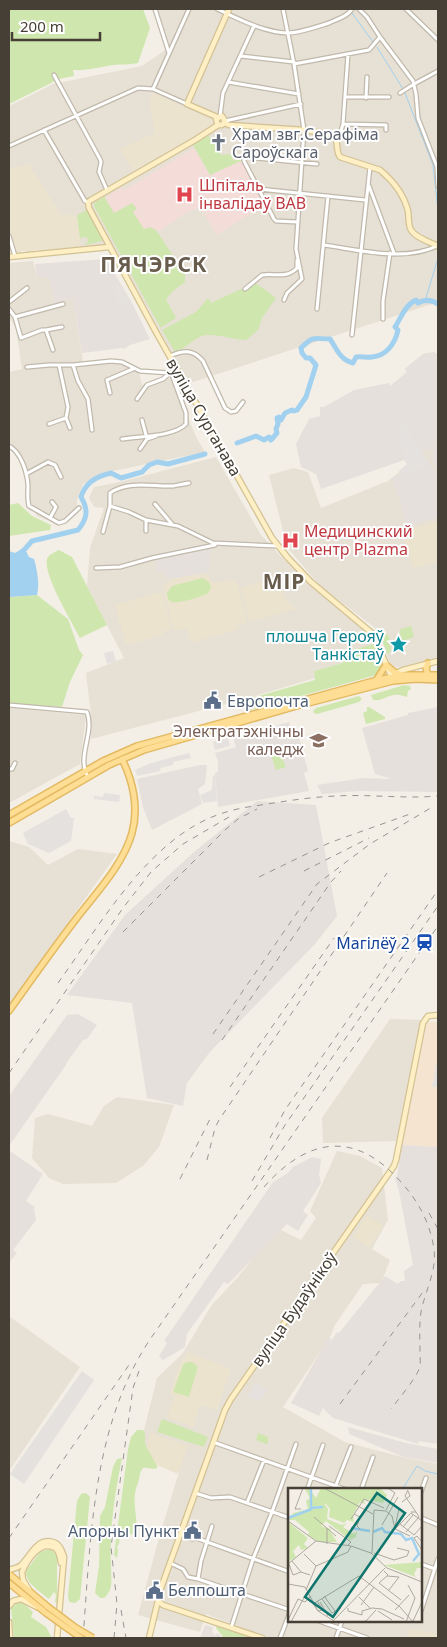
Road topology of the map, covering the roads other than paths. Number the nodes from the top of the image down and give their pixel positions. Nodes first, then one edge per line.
1 (155, 9) edge
2 (189, 9) edge
3 (217, 9) edge
4 (283, 9) edge
5 (352, 9) edge
6 (360, 9) edge
7 (406, 9) edge
8 (228, 11) edge
9 (254, 26) junction
10 (287, 33) junction
11 (380, 37) junction
12 (438, 40) edge
13 (169, 53) junction
14 (348, 54) junction
15 (241, 56) junction
16 (294, 63) junction
17 (438, 71) edge
18 (54, 75) dead end
19 (367, 77) dead end
20 (228, 82) junction
21 (414, 84) junction
22 (153, 89) junction
23 (299, 94) junction
24 (400, 94) dead end
25 (346, 97) junction
26 (389, 97) dead end
27 (366, 98) junction
28 (187, 104) junction
29 (300, 104) junction
30 (76, 115) junction
31 (219, 117) junction
32 (222, 123) junction
33 (343, 124) junction
34 (44, 130) junction
35 (304, 130) junction
36 (386, 130) dead end
37 (335, 136) junction
38 (9, 146) edge
39 (303, 162) junction
40 (317, 164) dead end
41 (370, 167) junction
42 (368, 184) junction
43 (438, 186) edge
44 (259, 189) junction
45 (107, 190) junction
46 (301, 193) junction
47 (328, 196) junction
48 (365, 200) junction
49 (88, 202) junction
50 (298, 222) junction
51 (9, 236) edge
52 (324, 245) junction
53 (438, 245) edge
54 (109, 246) junction
55 (361, 250) junction
56 (392, 253) junction
57 (297, 255) junction
58 (15, 256) junction
59 (9, 257) edge
60 (27, 288) dead end
61 (245, 290) dead end
62 (284, 300) dead end
63 (9, 302) edge
64 (63, 304) dead end
65 (9, 309) edge
66 (317, 309) dead end
67 (15, 318) junction
68 (383, 319) dead end
69 (62, 327) dead end
70 (46, 330) junction
71 (352, 335) dead end
72 (53, 350) dead end
73 (170, 356) junction
74 (59, 365) junction
75 (73, 365) junction
76 (27, 367) dead end
77 (133, 369) junction
78 (177, 369) junction
79 (171, 372) junction
80 (110, 394) dead end
81 (138, 399) dead end
82 (243, 402) dead end
83 (66, 418) junction
84 (142, 420) dead end
85 (50, 424) dead end
86 (70, 428) dead end
87 (92, 430) dead end
88 (163, 434) junction
89 (146, 435) junction
90 (122, 439) dead end
91 (9, 446) edge
92 (140, 449) dead end
93 (26, 474) junction
94 (61, 477) dead end
95 (189, 483) dead end
96 (52, 502) dead end
97 (155, 504) dead end
98 (110, 506) junction
99 (79, 508) dead end
100 (50, 518) junction
101 (146, 520) junction
102 (172, 524) junction
103 (146, 531) dead end
104 (103, 532) dead end
105 (218, 544) junction
106 (278, 546) junction
107 (96, 568) dead end
108 (438, 660) edge
109 (428, 663) junction
110 (386, 665) junction
111 (438, 675) edge
112 (394, 677) junction
113 (428, 677) junction
114 (377, 680) junction
115 (438, 680) edge
116 (9, 705) edge
117 (120, 756) junction
118 (15, 763) dead end
119 (9, 769) edge
120 (85, 771) junction
121 (88, 777) junction
122 (9, 816) edge
123 (9, 823) edge
124 (9, 1011) edge
125 (438, 1015) edge
126 (213, 1442) junction
127 (296, 1444) dead end
128 (323, 1445) dead end
129 (350, 1446) dead end
130 (373, 1458) dead end
131 (264, 1460) junction
132 (288, 1468) junction
133 (312, 1477) junction
134 (426, 1478) dead end
135 (309, 1488) edge
136 (335, 1488) edge
137 (362, 1488) edge
138 (422, 1489) edge
139 (195, 1492) junction
140 (247, 1503) junction
141 (272, 1512) junction
142 (288, 1517) edge
143 (422, 1518) edge
144 (438, 1525) edge
145 (212, 1526) dead end
146 (180, 1534) junction
147 (206, 1542) junction
148 (254, 1559) junction
149 (438, 1559) edge
150 (170, 1563) junction
151 (422, 1564) edge
152 (435, 1569) junction
153 (9, 1570) edge
154 (288, 1571) edge
155 (9, 1574) edge
156 (61, 1577) junction
157 (198, 1579) junction
158 (9, 1583) edge
159 (30, 1591) junction
160 (242, 1594) junction
161 (158, 1601) junction
162 (9, 1606) edge
163 (39, 1608) junction
164 (422, 1608) edge
165 (288, 1610) edge
166 (288, 1616) edge
167 (9, 1622) edge
168 (322, 1622) edge
169 (342, 1622) edge
170 (231, 1628) junction
171 (339, 1628) junction
172 (10, 1638) edge
173 (57, 1638) edge
174 (81, 1638) edge
175 (93, 1638) edge
176 (149, 1638) edge
177 (262, 1638) edge
178 (280, 1638) edge
179 (336, 1638) edge
180 (367, 1638) edge

1 - 13 street
2 - 13 street
3 - 8 street
4 - 10 street
5 - 10 street
6 - 11 street
7 - 12 street
8 - 9 street
8 - 28 main road
9 - 10 street
9 - 15 street
10 - 16 street
11 - 14 street
11 - 21 street
13 - 22 street
14 - 16 street
14 - 25 street
15 - 16 street
15 - 20 street
16 - 23 street
17 - 21 street
18 - 30 street
19 - 27 street
20 - 23 street
20 - 31 street
21 - 24 street
21 - 43 street
22 - 28 street
22 - 30 street
23 - 29 street
25 - 27 street
25 - 33 street
26 - 27 street
28 - 31 main road
29 - 32 street
29 - 35 street
30 - 34 street
30 - 45 street
31 - 32 main road
32 - 35 main road
32 - 45 main road
33 - 36 street
33 - 37 street
34 - 38 street
34 - 49 street, вуліца Сурганава
35 - 37 main road
35 - 39 street
37 - 41 main road
39 - 40 street
39 - 44 street
39 - 46 street
41 - 42 street
41 - 53 main road
42 - 48 street
42 - 56 street
44 - 46 street
44 - 50 street
45 - 49 main road
46 - 47 street
46 - 50 street
47 - 48 street
47 - 52 street
48 - 55 street
49 - 54 main road, вуліца Сурганава
50 - 57 street
51 - 58 street
52 - 55 street
52 - 66 street
53 - 56 street
54 - 58 main road
54 - 73 main road, вуліца Сурганава
55 - 56 street
55 - 71 street
56 - 68 street
57 - 61 street
57 - 62 street
58 - 59 main road
60 - 63 street
64 - 67 street
65 - 67 street
67 - 70 street
69 - 70 street
70 - 72 street
73 - 78 main road, вуліца Сурганава
73 - 82 street
74 - 75 street
74 - 76 street
74 - 83 street
75 - 77 street
75 - 87 street
77 - 79 street
77 - 80 street
78 - 79 street
78 - 106 main road, вуліца Сурганава
79 - 81 street
79 - 88 street, вуліца Сурганава
83 - 85 street
83 - 86 street
84 - 89 street
88 - 89 street, вуліца Сурганава
88 - 92 street
89 - 90 street, вуліца Сурганава
91 - 93 street
93 - 94 street
93 - 100 street
95 - 98 street
96 - 100 street
97 - 102 street
98 - 101 street
98 - 104 street
99 - 100 street
101 - 102 street
101 - 103 street
102 - 105 street
105 - 106 street
105 - 107 street
106 - 110 main road, вуліца Сурганава
108 - 109 main road
109 - 112 main road
109 - 113 main road
110 - 112 main road
110 - 114 main road
111 - 113 main road
112 - 113 main road
112 - 113 main road
112 - 114 main road
112 - 117 main road
113 - 115 main road
114 - 117 main road
116 - 120 street
117 - 120 main road
117 - 121 main road
117 - 124 main road
118 - 119 street
120 - 121 street
120 - 122 main road
121 - 123 main road
125 - 126 main road, вуліца Будаўнікоў
126 - 131 street
126 - 139 main road, вуліца Будаўнікоў
127 - 132 street
128 - 133 street
129 - 136 street
130 - 137 street
131 - 132 street
131 - 140 street
132 - 133 street
132 - 141 street
133 - 135 street
133 - 136 street
134 - 138 street
139 - 140 street
139 - 146 main road, вуліца Будаўнікоў
140 - 141 street
141 - 142 street
141 - 148 street
143 - 144 street
145 - 147 street
146 - 147 street
146 - 150 main road, вуліца Будаўнікоў
147 - 148 street
147 - 157 street
148 - 154 street
148 - 160 street
149 - 152 street
150 - 157 street
150 - 161 main road, вуліца Будаўнікоў
151 - 152 street
152 - 164 street
153 - 156 main road
155 - 159 main road
156 - 159 main road
156 - 173 main road
157 - 160 street
158 - 163 main road
159 - 175 main road, bridge
160 - 165 street
160 - 170 street
161 - 170 main road
161 - 176 main road, вуліца Будаўнікоў
162 - 163 main road
163 - 174 main road, bridge
166 - 178 street
167 - 172 main road
168 - 171 street
169 - 171 street
170 - 177 main road
171 - 179 street
171 - 180 street

